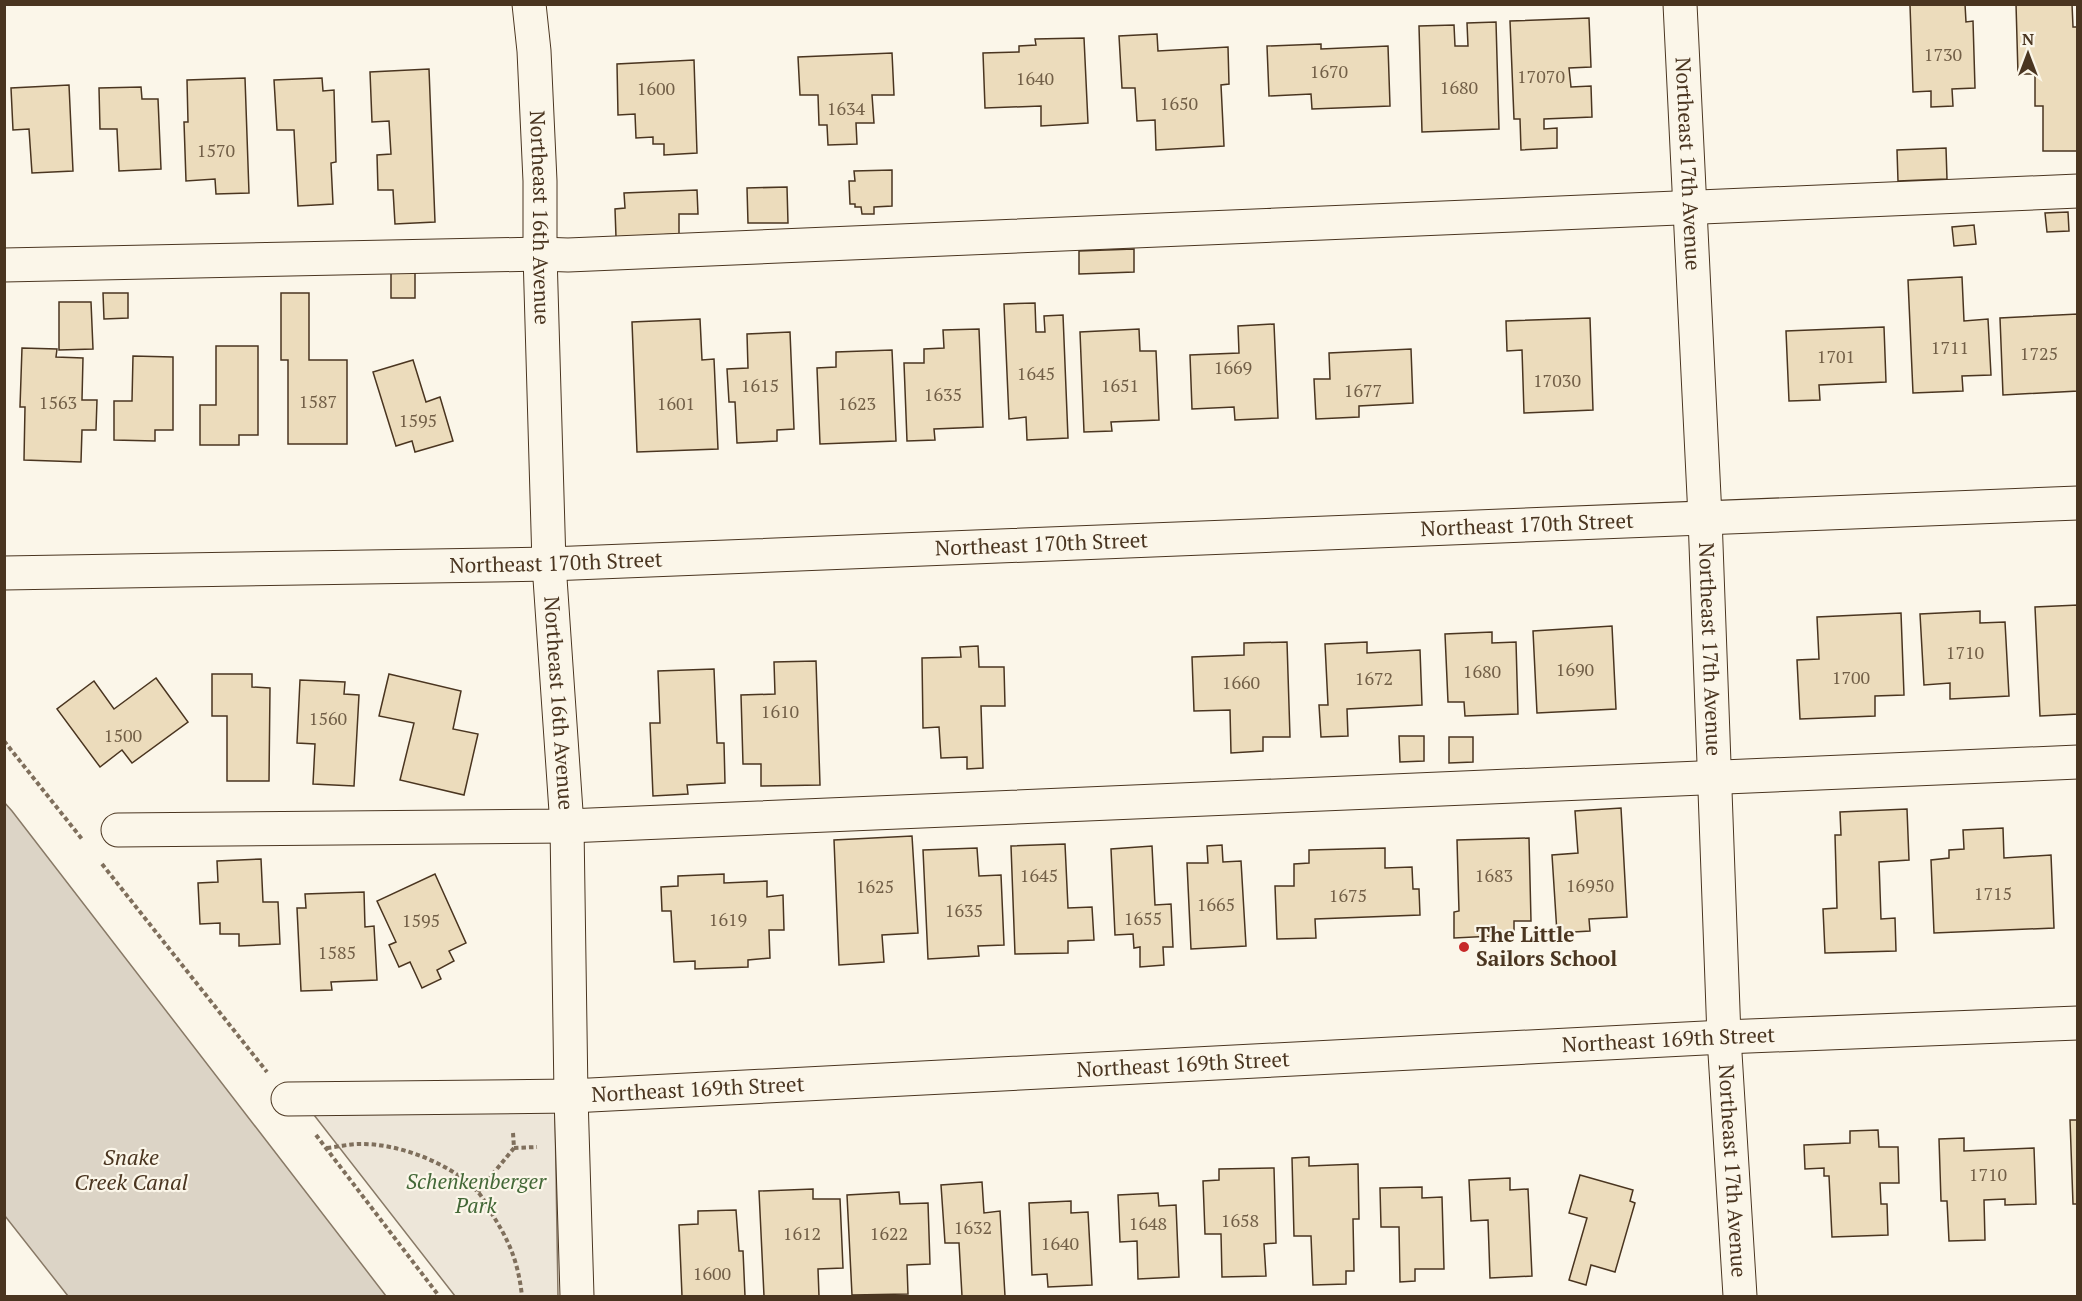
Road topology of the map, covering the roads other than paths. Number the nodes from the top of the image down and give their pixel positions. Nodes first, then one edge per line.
1 (529, 4) edge
2 (1680, 4) edge
3 (2078, 191) edge
4 (1690, 208) junction
5 (540, 254) junction
6 (4, 265) edge
7 (2078, 503) edge
8 (1705, 517) junction
9 (549, 564) junction
10 (4, 573) edge
11 (2078, 762) edge
12 (1714, 778) junction
13 (567, 826) junction
14 (118, 830) dead end
15 (2078, 1023) edge
16 (1724, 1037) junction
17 (571, 1096) junction
18 (288, 1099) road end
19 (578, 1296) edge
20 (1740, 1296) edge

1 - 5 street, Northeast 16th Avenue
2 - 4 street, Northeast 17th Avenue
3 - 4 street
4 - 5 street
4 - 8 street, Northeast 17th Avenue
5 - 6 street
5 - 9 street, Northeast 16th Avenue
7 - 8 street, Northeast 170th Street
8 - 9 street, Northeast 170th Street
8 - 12 street, Northeast 17th Avenue
9 - 10 street, Northeast 170th Street
9 - 13 street, Northeast 16th Avenue
11 - 12 street
12 - 13 street
12 - 16 street, Northeast 17th Avenue
13 - 14 street
13 - 17 street, Northeast 16th Avenue
15 - 16 street, Northeast 169th Street
16 - 17 street, Northeast 169th Street
16 - 20 street, Northeast 17th Avenue
17 - 18 street, Northeast 169th Street
17 - 19 street, Northeast 16th Avenue

